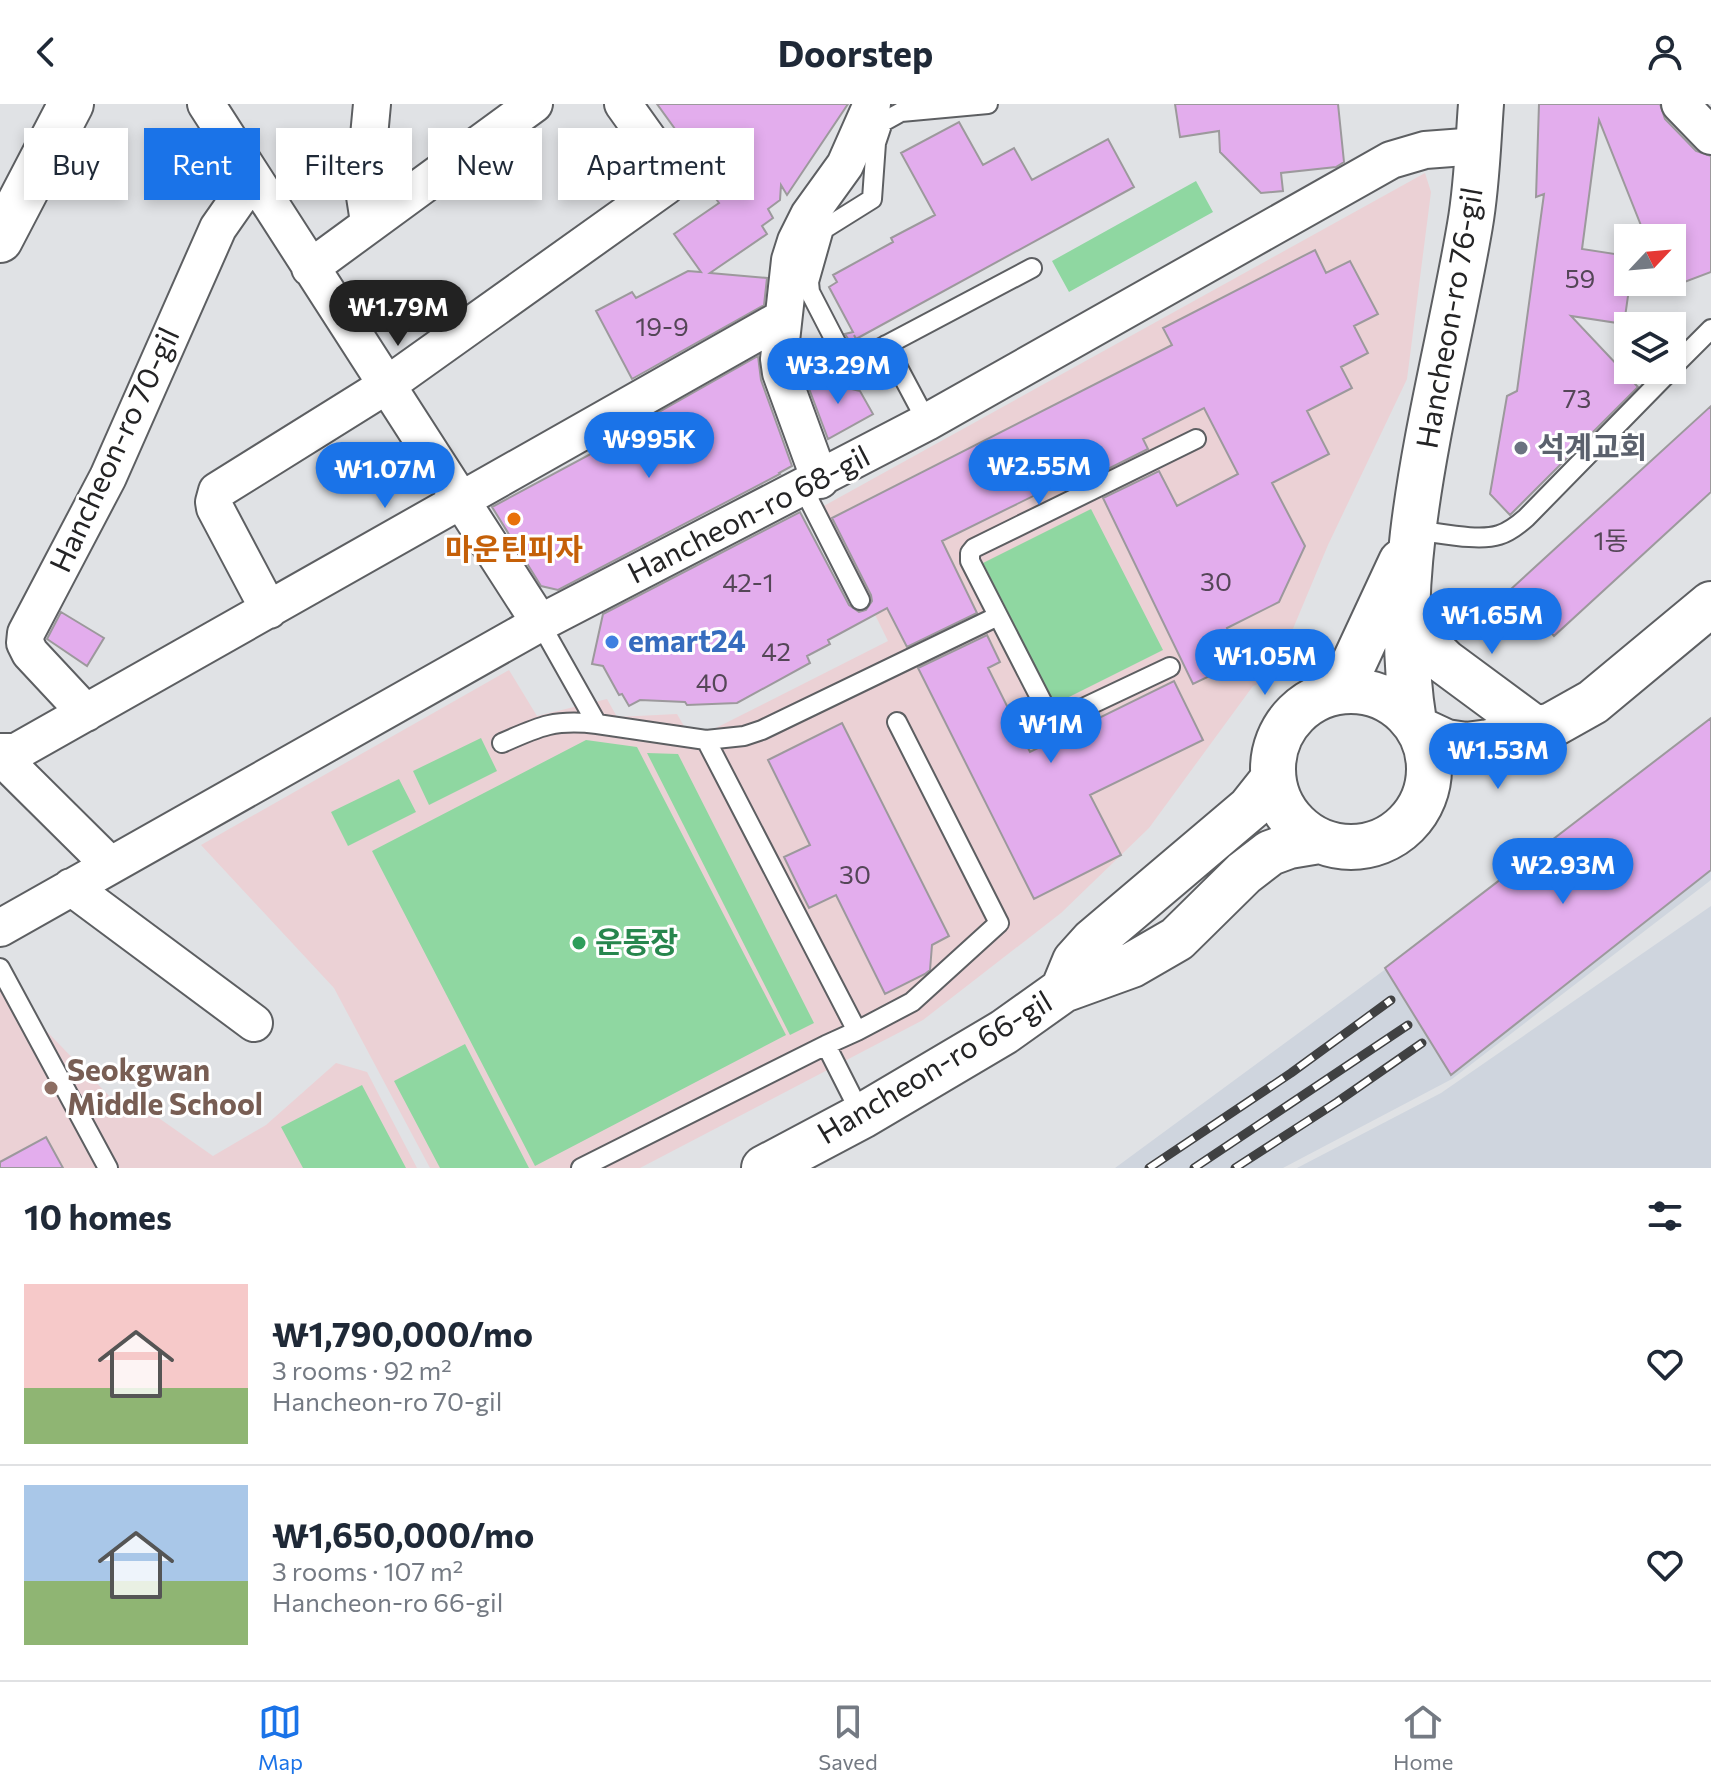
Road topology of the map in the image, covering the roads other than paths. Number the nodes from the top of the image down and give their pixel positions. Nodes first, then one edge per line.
1 (71, 104) edge
2 (206, 104) edge
3 (372, 104) edge
4 (534, 104) edge
5 (623, 104) edge
6 (988, 104) edge
7 (1680, 104) edge
8 (864, 109) edge
9 (1479, 125) edge
10 (221, 128) edge
11 (1711, 136) edge
12 (260, 189) edge
13 (238, 200) edge
14 (369, 222) junction
15 (0, 240) edge
16 (310, 268) junction
17 (1032, 268) dead end
18 (783, 318) junction
19 (1711, 329) edge
20 (886, 345) junction
21 (1686, 354) edge
22 (1656, 384) edge
23 (387, 385) junction
24 (927, 422) junction
25 (1196, 439) dead end
26 (812, 484) junction
27 (462, 502) junction
28 (1412, 530) junction
29 (860, 600) dead end
30 (1711, 604) edge
31 (269, 610) junction
32 (1407, 611) junction
33 (998, 616) junction
34 (540, 623) junction
35 (1170, 667) dead end
36 (1326, 695) junction
37 (86, 713) junction
38 (897, 722) dead end
39 (597, 724) junction
40 (1416, 725) junction
41 (1537, 730) junction
42 (706, 740) junction
43 (502, 743) dead end
44 (0, 754) edge
45 (1273, 779) junction
46 (1426, 792) junction
47 (1319, 841) junction
48 (110, 865) junction
49 (71, 887) junction
50 (0, 928) edge
51 (0, 968) edge
52 (1063, 990) junction
53 (254, 1023) dead end
54 (857, 1031) junction
55 (826, 1045) junction
56 (862, 1116) junction
57 (108, 1168) edge
58 (581, 1168) edge
59 (764, 1168) edge

1 - 15 main road
2 - 10 street
3 - 14 street
4 - 14 street
5 - 23 street
6 - 20 lane
7 - 11 street
8 - 18 street
9 - 24 street, Hancheon-ro 68-gil
9 - 28 main road, Hancheon-ro 76-gil
12 - 16 street
13 - 37 street, Hancheon-ro 70-gil
14 - 16 street
16 - 23 street
17 - 20 lane
18 - 26 street
18 - 27 street
19 - 21 lane
20 - 24 lane
22 - 28 lane
23 - 27 street
23 - 31 street
24 - 26 street, Hancheon-ro 68-gil
25 - 33 lane
26 - 29 lane
26 - 34 street, Hancheon-ro 68-gil
27 - 31 street
27 - 34 street
28 - 32 main road
28 - 36 main road
30 - 41 main road
31 - 37 street
32 - 40 main road
32 - 41 main road
33 - 35 lane
33 - 42 lane
34 - 39 lane
34 - 48 street, Hancheon-ro 68-gil
36 - 40 main road
36 - 45 main road
37 - 44 street
38 - 54 lane
39 - 42 lane
39 - 43 lane
40 - 41 main road
40 - 46 main road
41 - 46 main road
42 - 54 lane
44 - 48 street
45 - 47 main road
45 - 52 main road
46 - 47 main road
47 - 52 main road
48 - 49 street, Hancheon-ro 68-gil
49 - 50 street, Hancheon-ro 68-gil
49 - 53 street
51 - 57 lane
52 - 56 main road, Hancheon-ro 66-gil
54 - 55 lane
55 - 56 lane
55 - 58 lane
56 - 59 main road, Hancheon-ro 66-gil

